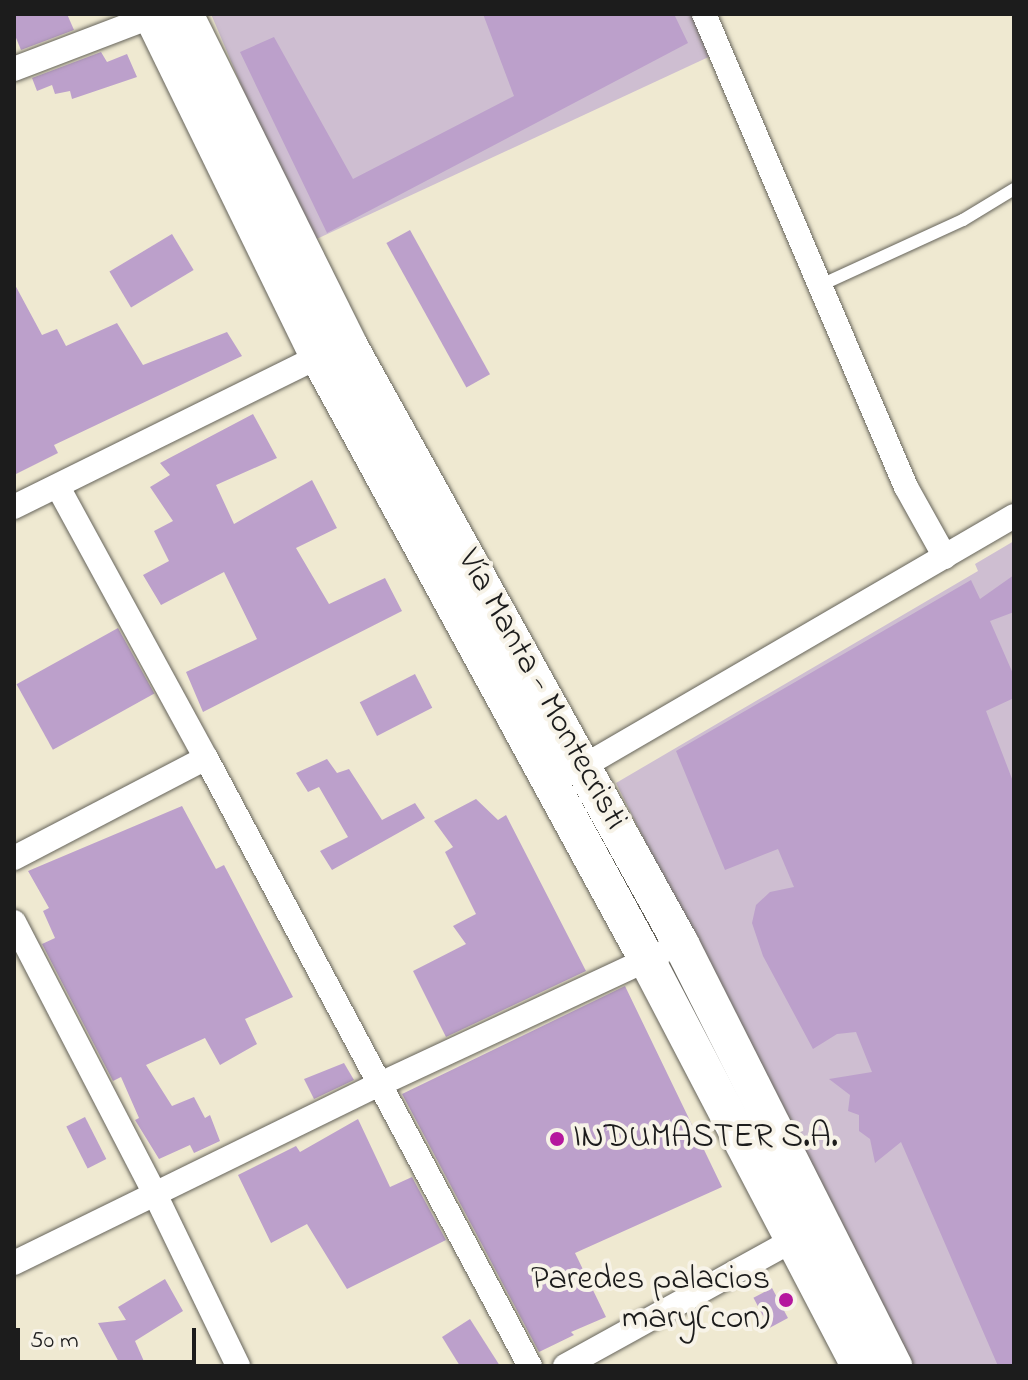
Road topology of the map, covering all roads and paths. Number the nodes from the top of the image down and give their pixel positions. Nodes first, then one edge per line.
1 (704, 14) edge
2 (162, 15) edge
3 (14, 69) edge
4 (1014, 189) edge
5 (821, 285) junction
6 (333, 350) junction
7 (58, 487) junction
8 (14, 507) edge
9 (1014, 516) edge
10 (945, 557) junction
11 (206, 758) junction
12 (584, 767) junction
13 (552, 784) junction
14 (14, 858) edge
15 (14, 922) edge
16 (681, 944) junction
17 (647, 960) junction
18 (378, 1085) junction
19 (155, 1194) junction
20 (810, 1232) junction
21 (14, 1263) edge
22 (238, 1366) edge
23 (530, 1366) edge
24 (565, 1366) edge
25 (859, 1366) edge
26 (894, 1366) edge

1 - 5 street
2 - 3 street
2 - 6 main road, Vía Manta - Montecristi
4 - 5 lane
5 - 10 street
6 - 7 street
6 - 12 main road, Vía Manta - Montecristi
6 - 13 main road, Vía Manta - Montecristi
7 - 8 street
7 - 11 street
9 - 10 street
10 - 12 street
11 - 14 street
11 - 18 street
12 - 13 street
12 - 16 main road, Vía Manta - Montecristi
13 - 17 main road, Vía Manta - Montecristi
15 - 19 street
16 - 17 street
16 - 20 main road, Vía Manta - Montecristi
17 - 18 street
17 - 20 main road, Vía Manta - Montecristi
18 - 19 street
18 - 23 street
19 - 21 street
19 - 22 street
20 - 24 street
20 - 25 main road, Vía Manta - Montecristi
20 - 26 main road, Vía Manta - Montecristi

